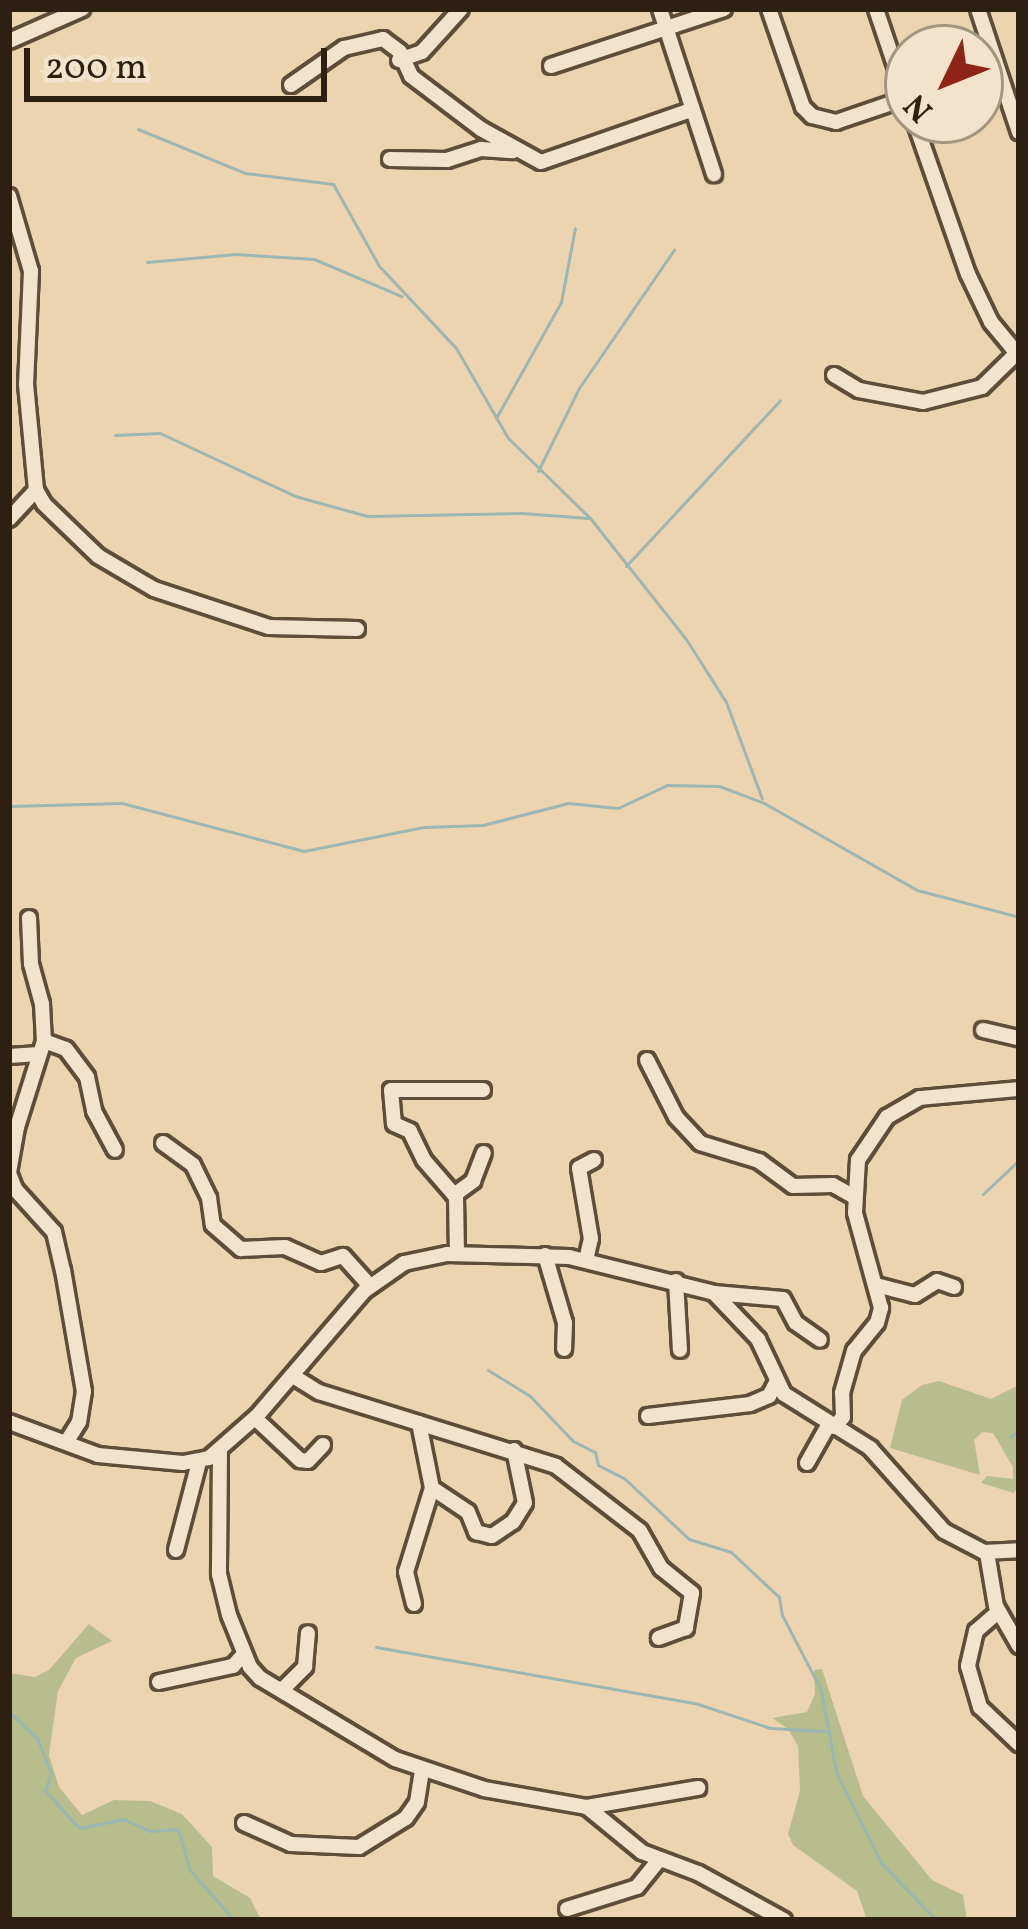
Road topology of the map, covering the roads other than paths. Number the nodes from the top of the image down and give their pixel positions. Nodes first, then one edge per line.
1 (82, 9) edge
2 (461, 9) edge
3 (660, 9) edge
4 (724, 9) edge
5 (769, 9) edge
6 (978, 9) edge
7 (665, 30) junction
8 (9, 41) edge
9 (399, 60) junction
10 (551, 66) dead end
11 (291, 85) dead end
12 (884, 108) edge
13 (692, 110) junction
14 (1019, 132) edge
15 (922, 144) edge
16 (518, 152) junction
17 (390, 159) dead end
18 (714, 174) dead end
19 (9, 196) edge
20 (1018, 354) edge
21 (834, 375) dead end
22 (36, 490) junction
23 (9, 520) edge
24 (357, 629) dead end
25 (29, 918) dead end
26 (983, 1030) dead end
27 (1019, 1039) edge
28 (42, 1047) junction
29 (9, 1056) edge
30 (647, 1060) dead end
31 (1019, 1089) edge
32 (483, 1090) dead end
33 (164, 1144) dead end
34 (116, 1150) dead end
35 (484, 1153) dead end
36 (594, 1160) dead end
37 (454, 1195) junction
38 (855, 1197) junction
39 (457, 1254) junction
40 (545, 1256) junction
41 (586, 1260) junction
42 (676, 1281) junction
43 (876, 1285) junction
44 (370, 1286) junction
45 (954, 1287) dead end
46 (714, 1293) junction
47 (820, 1340) dead end
48 (564, 1349) dead end
49 (680, 1350) dead end
50 (293, 1376) junction
51 (776, 1383) junction
52 (647, 1416) dead end
53 (255, 1418) junction
54 (9, 1422) edge
55 (418, 1423) junction
56 (832, 1426) junction
57 (68, 1441) junction
58 (323, 1445) dead end
59 (514, 1450) junction
60 (220, 1452) junction
61 (198, 1463) junction
62 (807, 1463) dead end
63 (223, 1487) junction
64 (432, 1488) junction
65 (176, 1550) dead end
66 (1019, 1550) edge
67 (987, 1553) junction
68 (414, 1604) dead end
69 (998, 1612) junction
70 (308, 1633) dead end
71 (658, 1638) dead end
72 (1019, 1646) edge
73 (244, 1654) junction
74 (159, 1682) dead end
75 (282, 1690) junction
76 (1019, 1744) edge
77 (422, 1770) junction
78 (698, 1788) dead end
79 (587, 1807) junction
80 (244, 1823) dead end
81 (660, 1859) junction
82 (567, 1910) dead end
83 (784, 1920) edge

1 - 8 street
2 - 9 street
3 - 7 street
4 - 7 street
5 - 12 street
6 - 14 street
7 - 10 street
7 - 13 street
9 - 11 street
9 - 16 street
13 - 16 street
13 - 18 street
15 - 20 street
16 - 17 street
19 - 22 street
20 - 21 street
22 - 23 street
22 - 24 street
25 - 28 street
26 - 27 street
28 - 29 street
28 - 34 street
28 - 57 street
30 - 38 street
31 - 38 street
32 - 37 street
33 - 44 street
35 - 37 street
36 - 41 street
37 - 39 street
38 - 43 street
39 - 40 street
39 - 44 street
40 - 41 street
40 - 48 street
41 - 42 street
42 - 46 street
42 - 49 street
43 - 45 street
43 - 56 street
44 - 50 street
46 - 47 street
46 - 51 street
50 - 53 street
50 - 55 street
51 - 52 street
51 - 56 street
53 - 58 street
53 - 60 street
54 - 57 street
55 - 59 street
55 - 64 street
56 - 62 street
56 - 67 street
57 - 61 street
59 - 64 street
59 - 71 street
60 - 61 street
60 - 63 street
61 - 63 street
61 - 65 street
63 - 73 street
64 - 68 street
66 - 67 street
67 - 69 street
69 - 72 street
69 - 76 street
70 - 75 street
73 - 74 street
73 - 75 street
75 - 77 street
77 - 79 street
77 - 80 street
78 - 79 street
79 - 81 street
81 - 82 street
81 - 83 street

